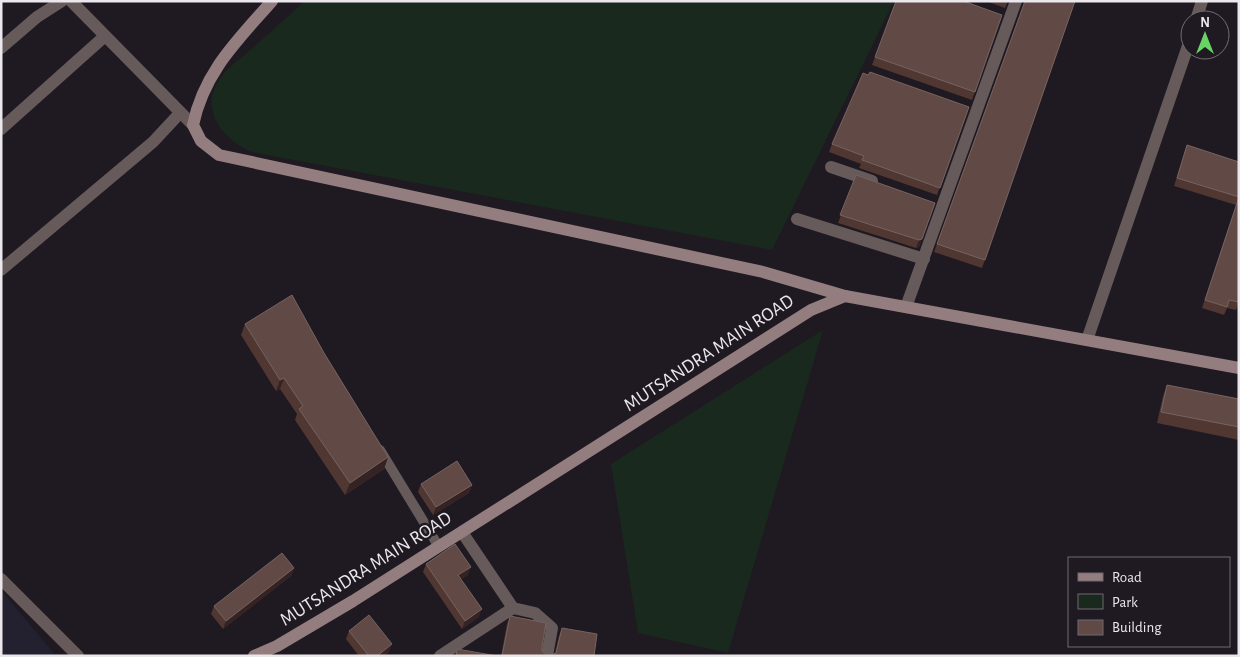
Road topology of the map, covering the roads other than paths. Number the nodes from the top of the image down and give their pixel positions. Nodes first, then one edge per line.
1 (62, 1) edge
2 (71, 1) edge
3 (272, 1) edge
4 (1016, 1) edge
5 (994, 12) edge
6 (1010, 18) junction
7 (105, 36) junction
8 (1, 48) edge
9 (1183, 60) edge
10 (180, 113) junction
11 (193, 126) junction
12 (1, 129) edge
13 (831, 167) dead end
14 (887, 187) edge
15 (797, 219) dead end
16 (924, 259) junction
17 (1, 270) edge
18 (845, 296) junction
19 (906, 307) junction
20 (1087, 340) junction
21 (1239, 368) edge
22 (372, 437) edge
23 (462, 532) junction
24 (439, 547) junction
25 (1, 579) edge
26 (513, 608) junction
27 (441, 655) edge
28 (78, 656) edge
29 (254, 656) edge
30 (547, 656) edge

1 - 8 street
2 - 7 street
3 - 11 street
4 - 6 street
5 - 6 street
6 - 16 street
7 - 10 street
7 - 12 street
9 - 20 street
10 - 11 street
10 - 17 street
11 - 18 street
13 - 14 street
15 - 16 street
16 - 19 street
18 - 19 street
18 - 23 street, MUTSANDRA MAIN ROAD
19 - 20 street
20 - 21 street
22 - 24 lane
23 - 24 street, MUTSANDRA MAIN ROAD
23 - 26 street
24 - 29 street, MUTSANDRA MAIN ROAD
25 - 28 street
26 - 27 street
26 - 30 street

